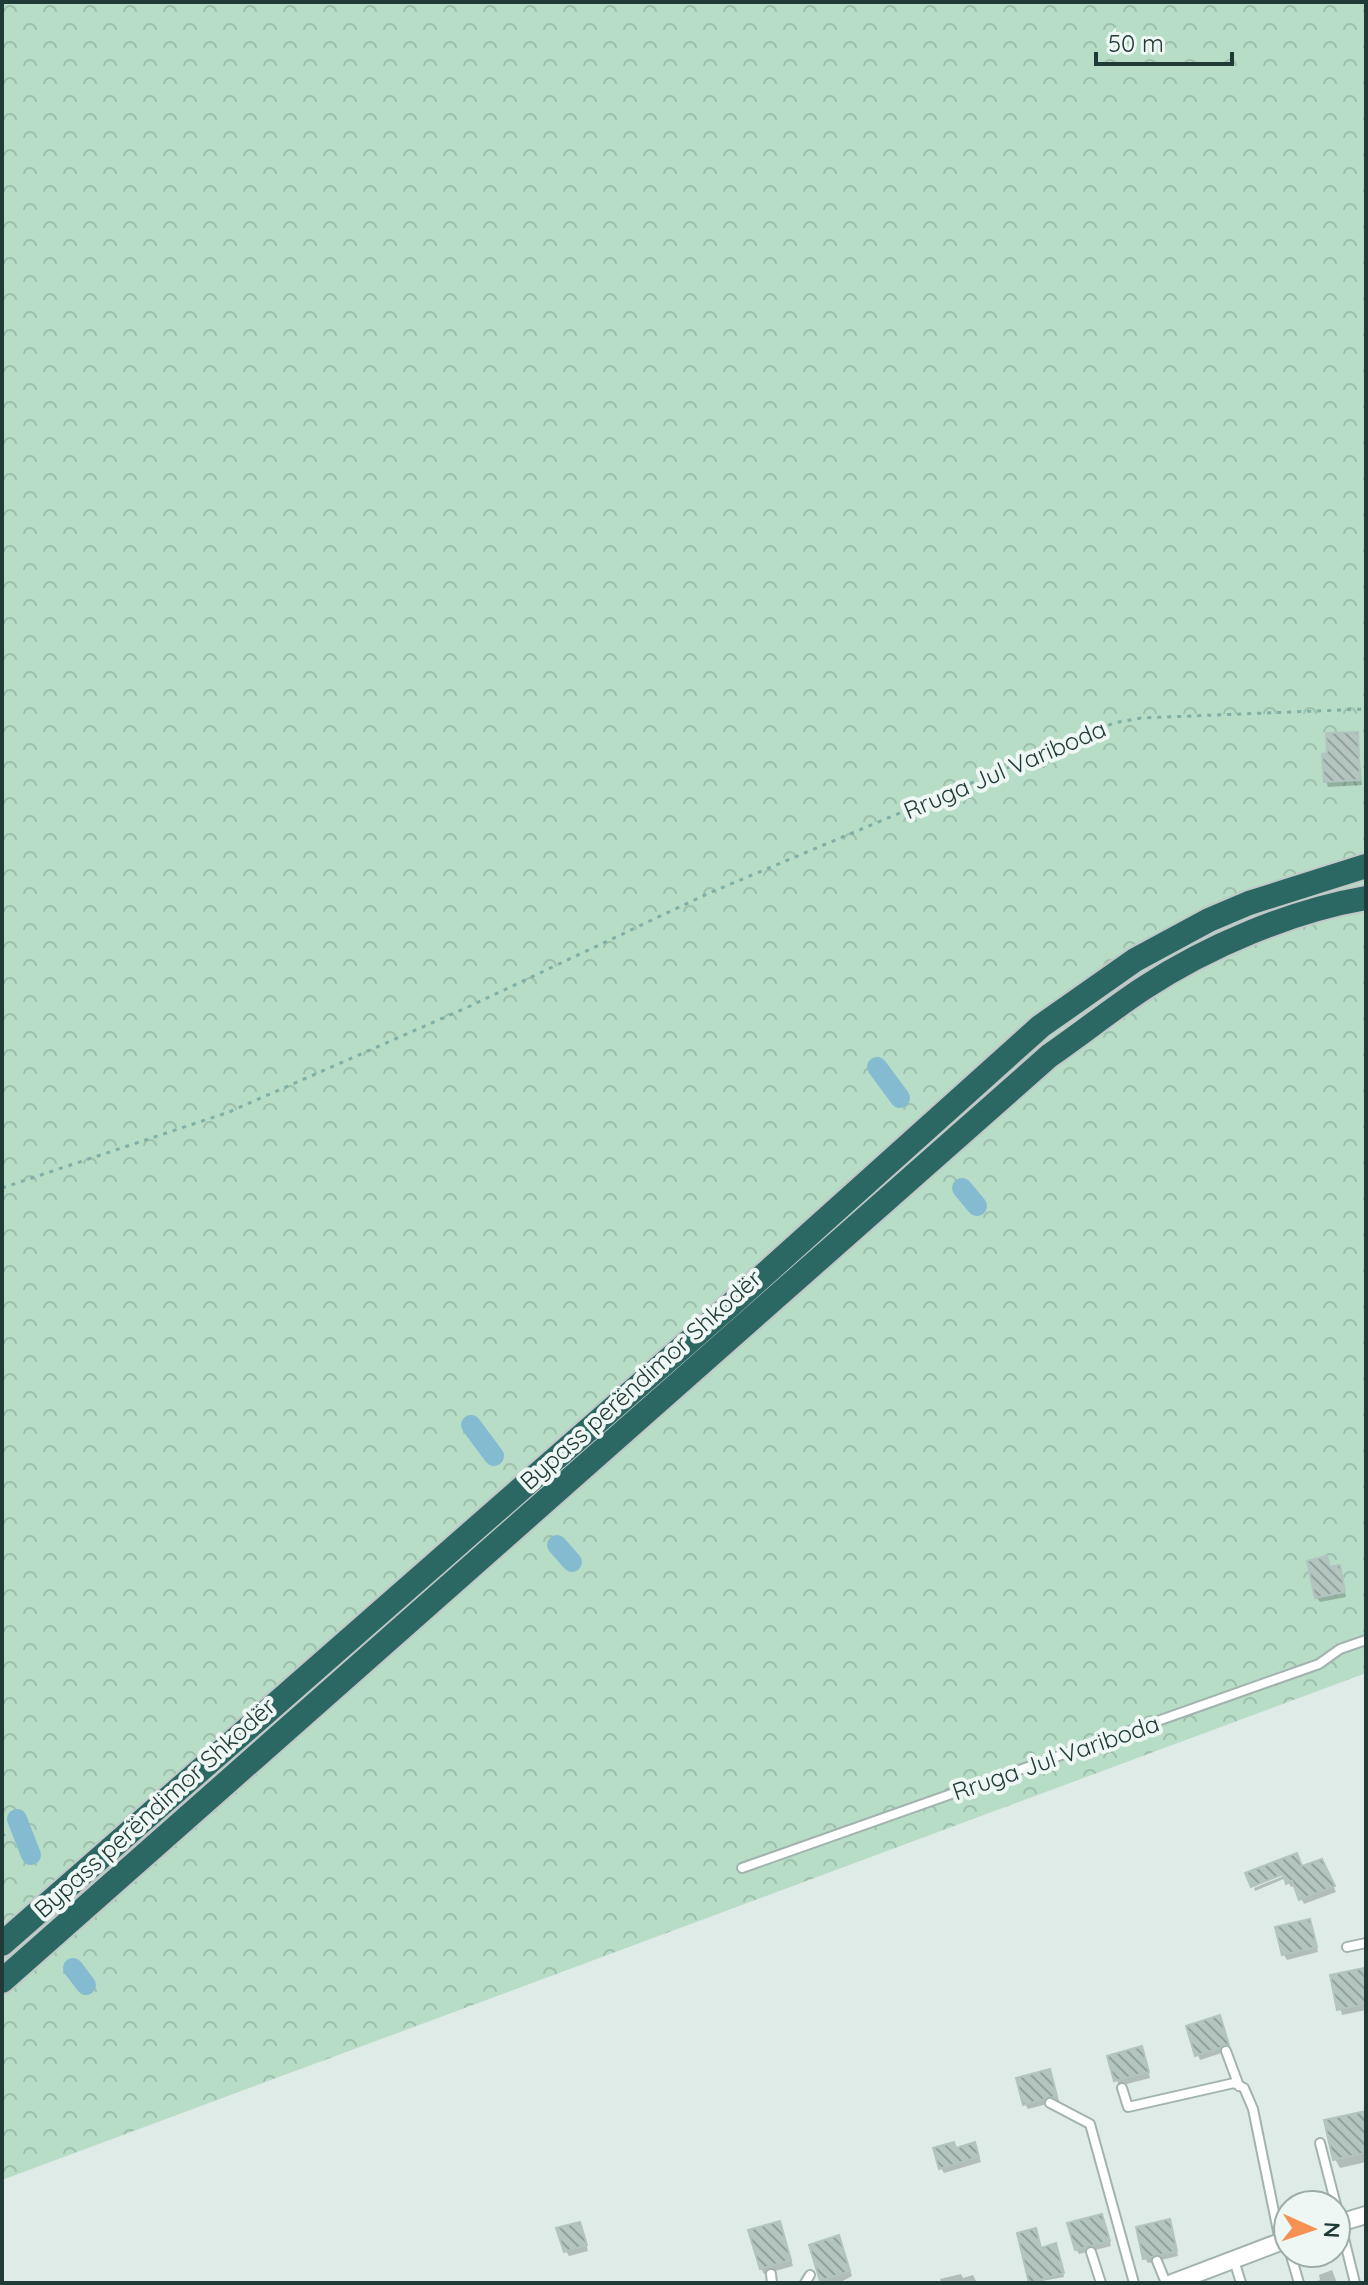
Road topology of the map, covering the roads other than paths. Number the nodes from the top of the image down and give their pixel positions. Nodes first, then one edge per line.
1 (1366, 866) edge
2 (1366, 898) edge
3 (1366, 1640) edge
4 (742, 1868) dead end
5 (1366, 1943) edge
6 (2, 1944) edge
7 (1347, 1947) dead end
8 (2, 1981) edge
9 (1226, 2051) dead end
10 (1239, 2086) junction
11 (1122, 2088) dead end
12 (1050, 2103) dead end
13 (1320, 2143) dead end
14 (1272, 2189) edge
15 (1332, 2189) edge
16 (1272, 2245) edge
17 (1091, 2252) dead end
18 (1234, 2260) junction
19 (1157, 2261) dead end
20 (1101, 2283) edge
21 (1134, 2283) edge
22 (1166, 2283) edge
23 (1172, 2283) edge
24 (1241, 2283) edge

1 - 6 highway, Bypass perëndimor Shkodër
2 - 8 highway, Bypass perëndimor Shkodër
3 - 4 lane, Rruga Jul Variboda
5 - 7 lane
9 - 10 lane
10 - 11 lane
10 - 14 lane
12 - 21 lane
13 - 15 lane
16 - 18 street
17 - 20 lane
18 - 23 street
18 - 24 lane
19 - 22 lane

